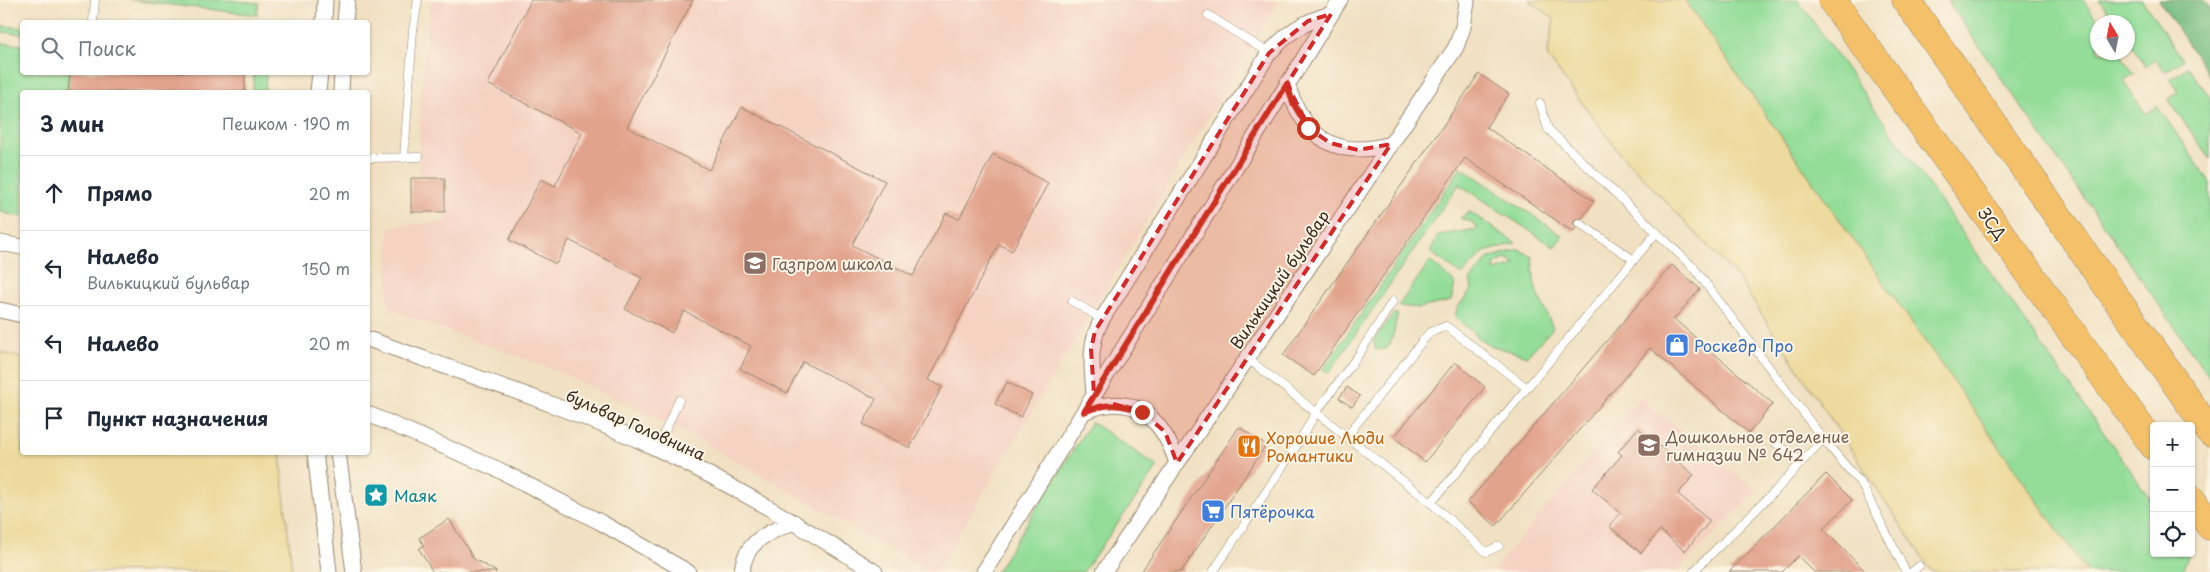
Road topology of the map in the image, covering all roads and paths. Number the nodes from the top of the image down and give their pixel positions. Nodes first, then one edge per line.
1 (95, 0) edge
2 (325, 0) edge
3 (347, 0) edge
4 (418, 0) edge
5 (1340, 0) edge
6 (1466, 0) edge
7 (1832, 0) edge
8 (1906, 0) edge
9 (1331, 14) junction
10 (1208, 15) dead end
11 (93, 20) edge
12 (324, 20) edge
13 (345, 20) edge
14 (1269, 53) junction
15 (320, 75) edge
16 (342, 75) edge
17 (1287, 84) junction
18 (318, 90) edge
19 (341, 90) edge
20 (1540, 103) dead end
21 (1391, 144) junction
22 (419, 157) dead end
23 (370, 158) edge
24 (404, 158) junction
25 (1579, 223) dead end
26 (1658, 232) junction
27 (0, 243) edge
28 (20, 247) edge
29 (1634, 260) junction
30 (1072, 301) dead end
31 (1393, 301) dead end
32 (0, 310) edge
33 (20, 315) edge
34 (1102, 319) junction
35 (370, 340) edge
36 (1247, 358) junction
37 (1527, 388) junction
38 (1094, 394) junction
39 (679, 400) dead end
40 (1084, 412) junction
41 (1315, 414) junction
42 (370, 415) edge
43 (2210, 432) edge
44 (1346, 437) junction
45 (1823, 439) junction
46 (2150, 440) edge
47 (1774, 442) dead end
48 (657, 449) junction
49 (315, 455) edge
50 (338, 455) edge
51 (1801, 462) junction
52 (1177, 463) junction
53 (1430, 503) junction
54 (2195, 505) edge
55 (794, 522) junction
56 (2210, 526) edge
57 (1499, 546) dead end
58 (1919, 566) dead end
59 (329, 572) edge
60 (354, 572) edge
61 (688, 572) edge
62 (742, 572) edge
63 (875, 572) edge
64 (984, 572) edge
65 (1104, 572) edge
66 (1213, 572) edge
67 (1693, 572) edge
68 (1906, 572) edge
69 (1912, 572) edge

1 - 11 lane
2 - 12 street
3 - 13 street
4 - 24 lane
5 - 9 street
6 - 21 street, Вилькицкий бульвар
7 - 46 highway, ЗСД
8 - 43 highway
9 - 14 street
9 - 17 street
10 - 14 lane
14 - 34 street
15 - 18 street
16 - 19 street
17 - 21 street
17 - 38 street
20 - 26 lane
21 - 36 street, Вилькицкий бульвар
22 - 24 lane
23 - 24 lane
25 - 29 lane
26 - 29 lane
26 - 45 lane
27 - 28 street
29 - 37 lane
30 - 34 lane
31 - 41 lane
32 - 33 street
34 - 38 street
35 - 48 street, бульвар Головнина
36 - 41 lane
36 - 52 street, Вилькицкий бульвар
37 - 44 lane
37 - 53 lane
38 - 40 street
39 - 48 lane
40 - 52 street
40 - 64 street
41 - 44 lane
41 - 66 lane
42 - 61 street
44 - 53 lane
45 - 51 lane
45 - 68 lane
47 - 51 lane
48 - 55 street, бульвар Головнина
49 - 59 street
50 - 60 street
51 - 67 lane
52 - 65 street, Вилькицкий бульвар
53 - 57 lane
54 - 56 highway
55 - 62 street
55 - 63 street, бульвар Головнина
58 - 69 lane

